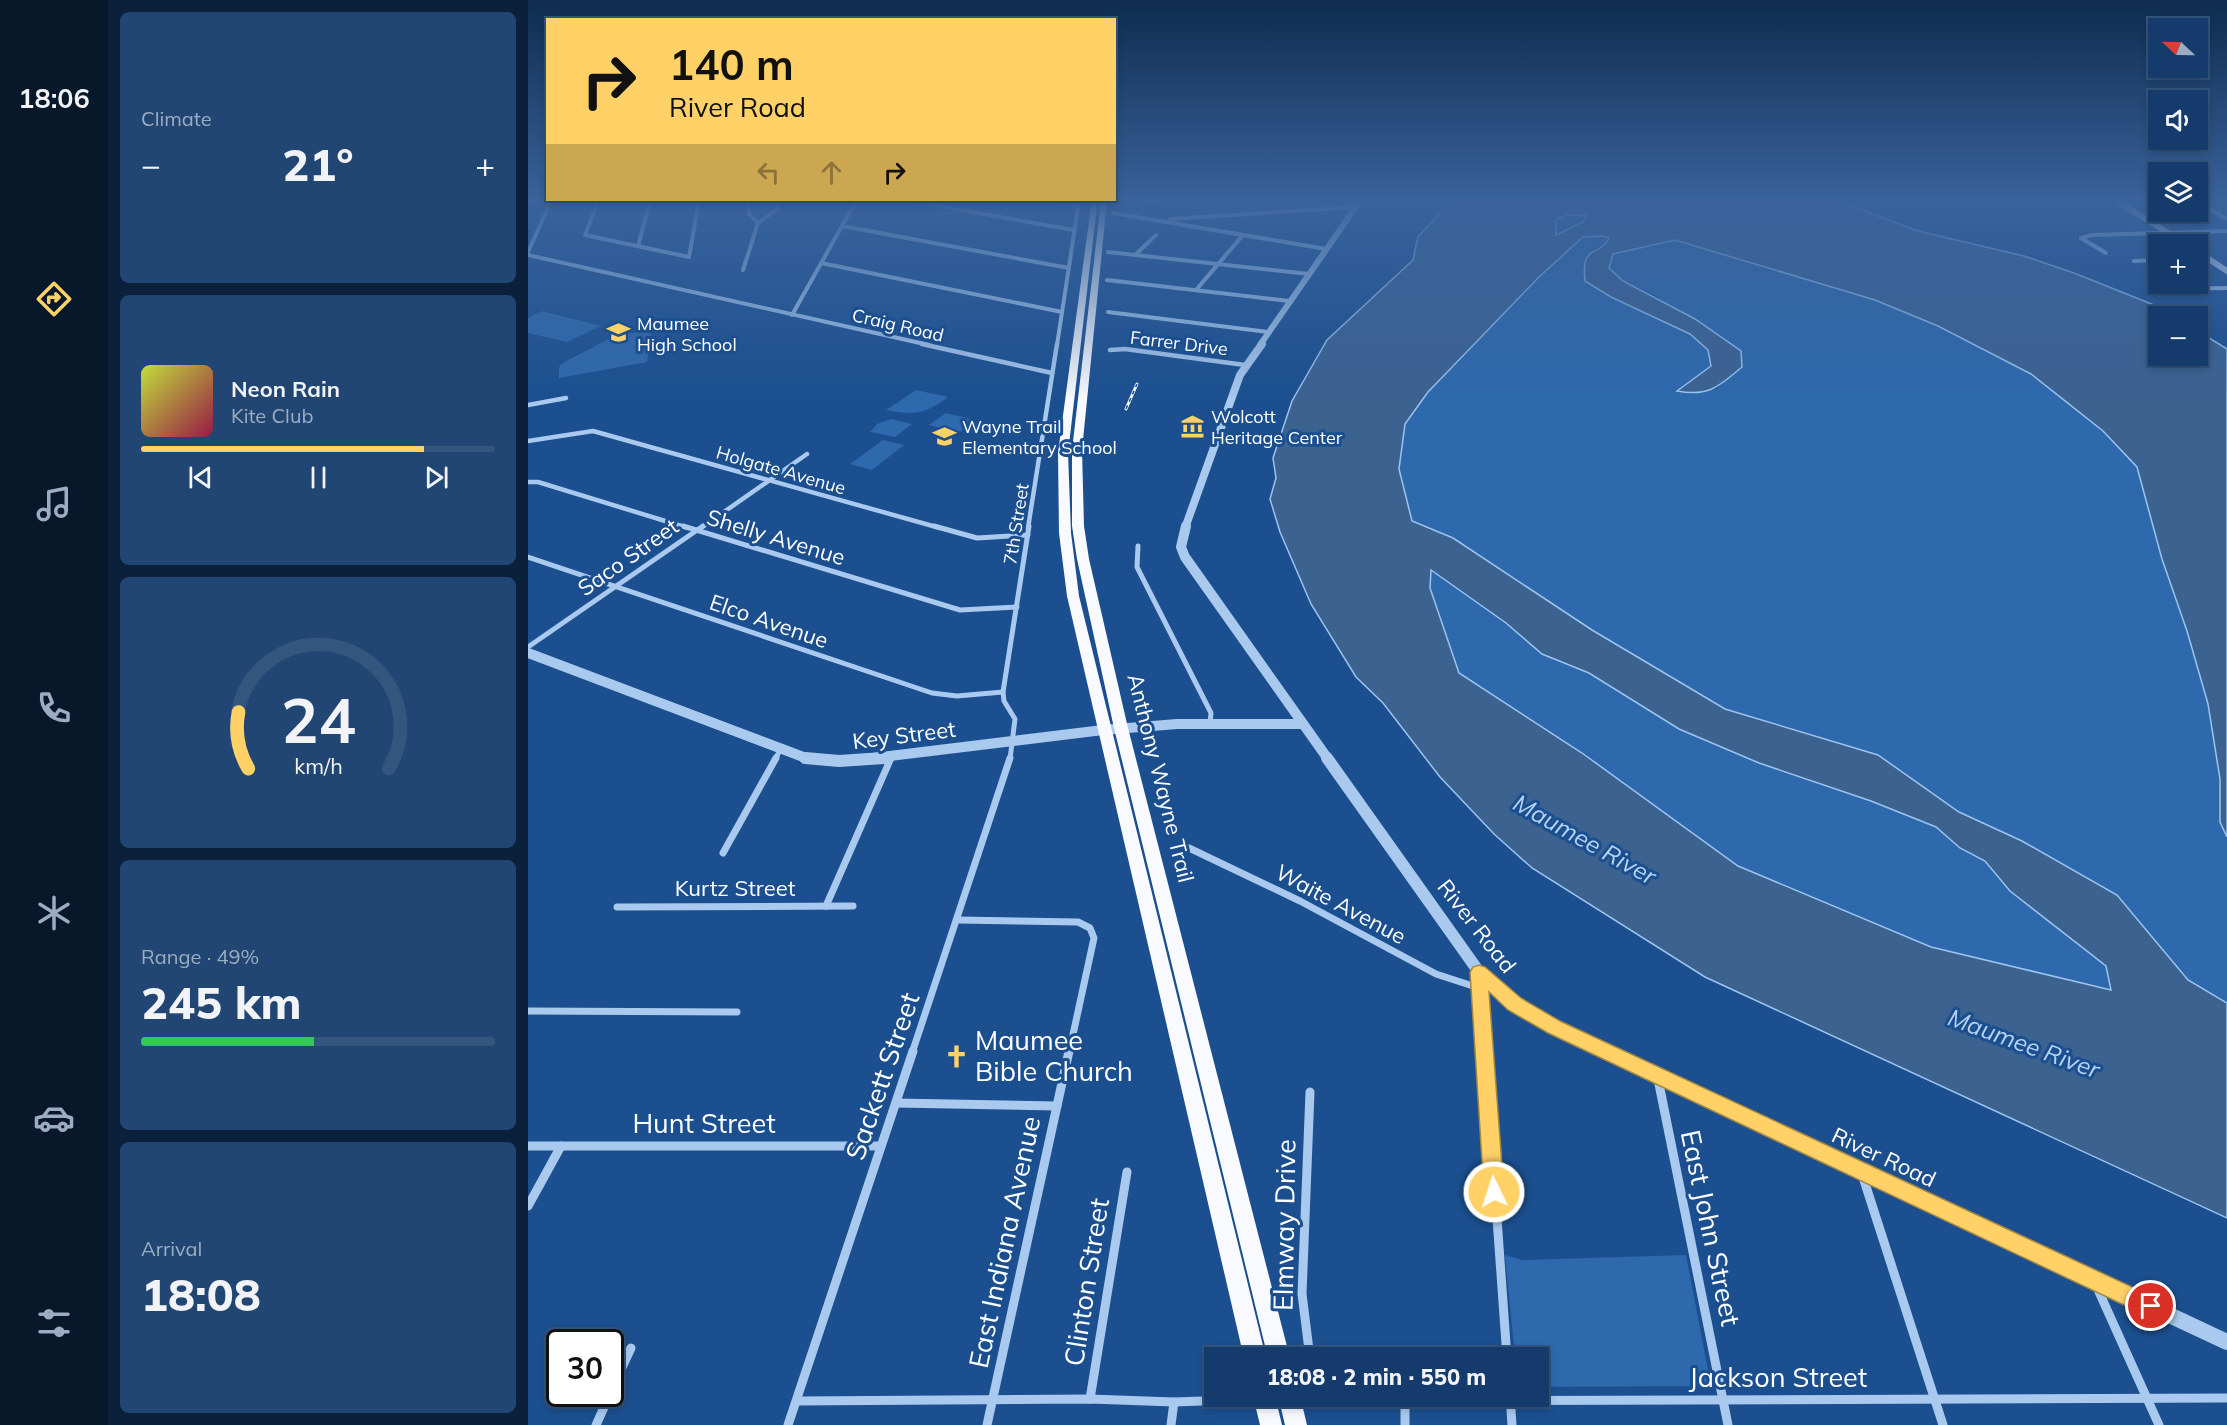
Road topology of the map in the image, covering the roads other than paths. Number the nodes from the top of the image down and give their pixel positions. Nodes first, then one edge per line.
1 (590, 268) edge
2 (818, 268) edge
3 (843, 268) edge
4 (1069, 268) edge
5 (1087, 268) edge
6 (1100, 268) edge
7 (1215, 268) edge
8 (1250, 268) edge
9 (1313, 268) edge
10 (1309, 274) junction
11 (1107, 280) dead end
12 (2227, 288) edge
13 (2208, 289) edge
14 (1196, 290) junction
15 (1289, 301) junction
16 (1062, 312) junction
17 (1108, 312) dead end
18 (792, 315) junction
19 (1268, 332) junction
20 (1110, 350) dead end
21 (1245, 365) junction
22 (1052, 373) junction
23 (567, 398) dead end
24 (528, 405) edge
25 (528, 441) edge
26 (807, 454) dead end
27 (769, 480) junction
28 (528, 482) edge
29 (697, 530) junction
30 (1028, 535) junction
31 (1138, 546) dead end
32 (528, 557) edge
33 (615, 587) junction
34 (1017, 607) junction
35 (528, 647) edge
36 (528, 653) edge
37 (1004, 692) junction
38 (1210, 724) junction
39 (1303, 724) junction
40 (1121, 728) junction
41 (1103, 730) junction
42 (1013, 741) junction
43 (782, 748) junction
44 (891, 758) junction
45 (1189, 848) dead end
46 (723, 853) dead end
47 (826, 906) junction
48 (853, 906) dead end
49 (617, 907) dead end
50 (957, 920) junction
51 (1479, 972) junction
52 (1479, 988) junction
53 (528, 1011) edge
54 (737, 1012) dead end
55 (1657, 1076) junction
56 (1310, 1092) dead end
57 (896, 1102) junction
58 (1057, 1106) junction
59 (528, 1146) edge
60 (561, 1146) junction
61 (881, 1146) junction
62 (1862, 1171) junction
63 (1127, 1172) dead end
64 (528, 1206) edge
65 (2093, 1280) junction
66 (2227, 1342) edge
67 (1252, 1347) edge
68 (1276, 1347) edge
69 (1309, 1347) edge
70 (1506, 1347) edge
71 (631, 1348) dead end
72 (624, 1363) edge
73 (1549, 1398) edge
74 (1934, 1398) junction
75 (2146, 1398) junction
76 (2227, 1398) edge
77 (1089, 1399) junction
78 (1723, 1400) junction
79 (797, 1401) junction
80 (992, 1401) junction
81 (1204, 1401) edge
82 (1174, 1402) junction
83 (604, 1407) edge
84 (1267, 1407) edge
85 (1292, 1407) edge
86 (1405, 1407) edge
87 (1511, 1407) edge
88 (596, 1425) edge
89 (788, 1425) edge
90 (987, 1425) edge
91 (1171, 1425) edge
92 (1271, 1425) edge
93 (1296, 1425) edge
94 (1405, 1425) edge
95 (1512, 1425) edge
96 (1728, 1425) edge
97 (1943, 1425) edge
98 (2158, 1425) edge

1 - 18 street, Craig Road
2 - 18 street
3 - 16 street
4 - 16 street, 7th Street
5 - 41 highway, Anthony Wayne Trail
6 - 40 highway, Anthony Wayne Trail
7 - 14 street
8 - 10 street
9 - 10 street, River Road
10 - 15 street, River Road
11 - 14 street
12 - 13 street
14 - 15 street
15 - 19 street, River Road
16 - 22 street, 7th Street
17 - 19 street
18 - 22 street, Craig Road
19 - 21 street, River Road
20 - 21 street, Farrer Drive
21 - 39 street, River Road
22 - 30 street, 7th Street
23 - 24 street
25 - 27 street, Holgate Avenue
26 - 27 street, Saco Street
27 - 29 street, Saco Street
27 - 30 street, Holgate Avenue
28 - 29 street, Shelly Avenue
29 - 33 street, Saco Street
29 - 34 street, Shelly Avenue
30 - 34 street, 7th Street
31 - 38 street
32 - 33 street, Elco Avenue
33 - 35 street, Saco Street
33 - 37 street, Elco Avenue
34 - 37 street, 7th Street
36 - 43 street, Key Street
37 - 42 street
38 - 39 street, Key Street
38 - 40 street, Key Street
39 - 51 street, River Road
40 - 41 street, Key Street
40 - 68 highway, Anthony Wayne Trail
41 - 42 street, Key Street
41 - 67 highway, Anthony Wayne Trail
42 - 44 street, Key Street
42 - 50 street, Sackett Street
43 - 44 street, Key Street
43 - 46 street
44 - 47 street
45 - 52 street, Waite Avenue
47 - 48 street, Kurtz Street
47 - 49 street, Kurtz Street
50 - 57 street, Sackett Street
50 - 58 street, East Indiana Avenue
51 - 52 street
51 - 55 street, River Road
52 - 70 street
53 - 54 street
55 - 62 street, River Road
55 - 78 street, East John Street
56 - 69 street, Elmway Drive
57 - 58 street
57 - 61 street, Sackett Street
58 - 80 street, East Indiana Avenue
59 - 60 street, Hunt Street
60 - 61 street, Hunt Street
60 - 64 street
61 - 79 street, Sackett Street
62 - 65 street, River Road
62 - 74 street
63 - 77 street, Clinton Street
65 - 66 street, River Road
65 - 75 street
71 - 72 street
73 - 78 street, Jackson Street
74 - 75 street, Jackson Street
74 - 78 street, Jackson Street
74 - 97 street
75 - 76 street, Jackson Street
75 - 98 street
77 - 80 street
77 - 82 street
78 - 96 street, East John Street
79 - 80 street
79 - 89 street, Sackett Street
80 - 90 street, East Indiana Avenue
81 - 82 street
82 - 91 street
83 - 88 street
84 - 92 highway
85 - 93 highway
86 - 94 street
87 - 95 street

